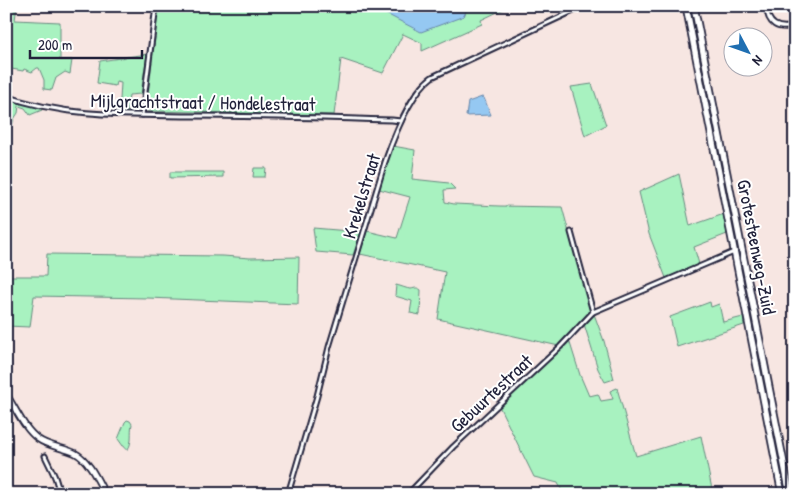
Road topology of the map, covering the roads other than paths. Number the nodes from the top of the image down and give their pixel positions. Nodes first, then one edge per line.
1 (156, 6) edge
2 (584, 6) edge
3 (686, 6) edge
4 (694, 6) edge
5 (766, 6) edge
6 (795, 26) edge
7 (6, 96) edge
8 (142, 115) junction
9 (401, 121) junction
10 (571, 232) dead end
11 (735, 252) junction
12 (593, 312) junction
13 (6, 394) edge
14 (45, 456) dead end
15 (59, 494) edge
16 (105, 494) edge
17 (288, 494) edge
18 (408, 494) edge
19 (782, 494) edge
20 (790, 494) edge

1 - 8 street
2 - 9 street, Krekelstraat
3 - 11 highway, Grotesteenweg-Zuid
4 - 20 highway, Grotesteenweg-Zuid
5 - 6 street
7 - 8 street, Mijlgrachtstraat / Hondelestraat
8 - 9 street, Mijlgrachtstraat / Hondelestraat
9 - 17 street, Krekelstraat
10 - 12 street
11 - 12 street, Gebuurtestraat
11 - 19 highway, Grotesteenweg-Zuid
12 - 18 street, Gebuurtestraat
13 - 16 street
14 - 15 street

